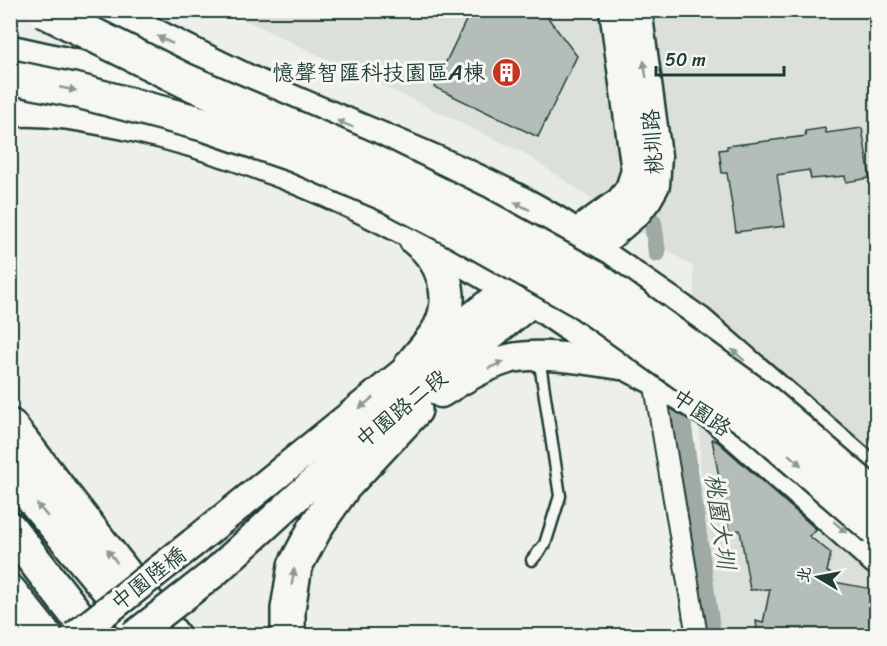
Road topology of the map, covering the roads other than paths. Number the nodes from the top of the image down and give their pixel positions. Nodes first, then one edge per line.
1 (43, 10) edge
2 (103, 10) edge
3 (614, 10) edge
4 (637, 10) edge
5 (10, 32) edge
6 (10, 52) edge
7 (105, 73) junction
8 (10, 77) edge
9 (293, 102) junction
10 (10, 110) edge
11 (265, 163) junction
12 (380, 214) junction
13 (584, 241) junction
14 (554, 266) junction
15 (521, 294) junction
16 (539, 357) junction
17 (411, 366) junction
18 (627, 366) junction
19 (654, 380) junction
20 (415, 410) junction
21 (10, 426) edge
22 (371, 432) junction
23 (846, 448) junction
24 (10, 471) edge
25 (876, 475) edge
26 (876, 497) edge
27 (10, 529) edge
28 (876, 530) edge
29 (193, 543) joint
30 (532, 560) dead end
31 (876, 560) edge
32 (214, 573) joint
33 (10, 592) edge
34 (45, 636) edge
35 (75, 636) edge
36 (93, 636) edge
37 (133, 636) edge
38 (147, 636) edge
39 (173, 636) edge
40 (288, 636) edge
41 (697, 636) edge

1 - 26 highway, bridge
9 -> 2 highway
3 - 13 main road, 桃圳路
13 -> 4 main road, 桃圳路
5 - 9 highway
6 - 7 highway
7 - 11 highway
7 - 14 highway
8 -> 28 highway, bridge
13 -> 9 highway
10 - 11 highway
11 - 12 highway
12 - 15 highway
12 - 17 highway
13 - 14 main road, 中園路二段
23 -> 13 main road
14 - 15 main road, 中園路二段
14 - 23 main road
15 - 17 main road, 中園路二段
15 - 18 main road, 中園路
15 - 22 main road, 中園路二段
16 - 18 main road
20 -> 16 main road
16 - 30 lane
17 -> 29 main road, 中園路二段
18 - 19 main road, 中園路
19 -> 31 main road, 中園路
19 - 41 street
20 - 22 main road
40 -> 20 highway
39 -> 21 highway
22 - 32 main road, 中園路二段
23 - 25 main road
38 -> 24 highway, bridge
27 - 36 highway
29 - 35 main road, 中園陸橋, bridge
32 - 37 main road, 中園陸橋, bridge
33 - 34 highway

